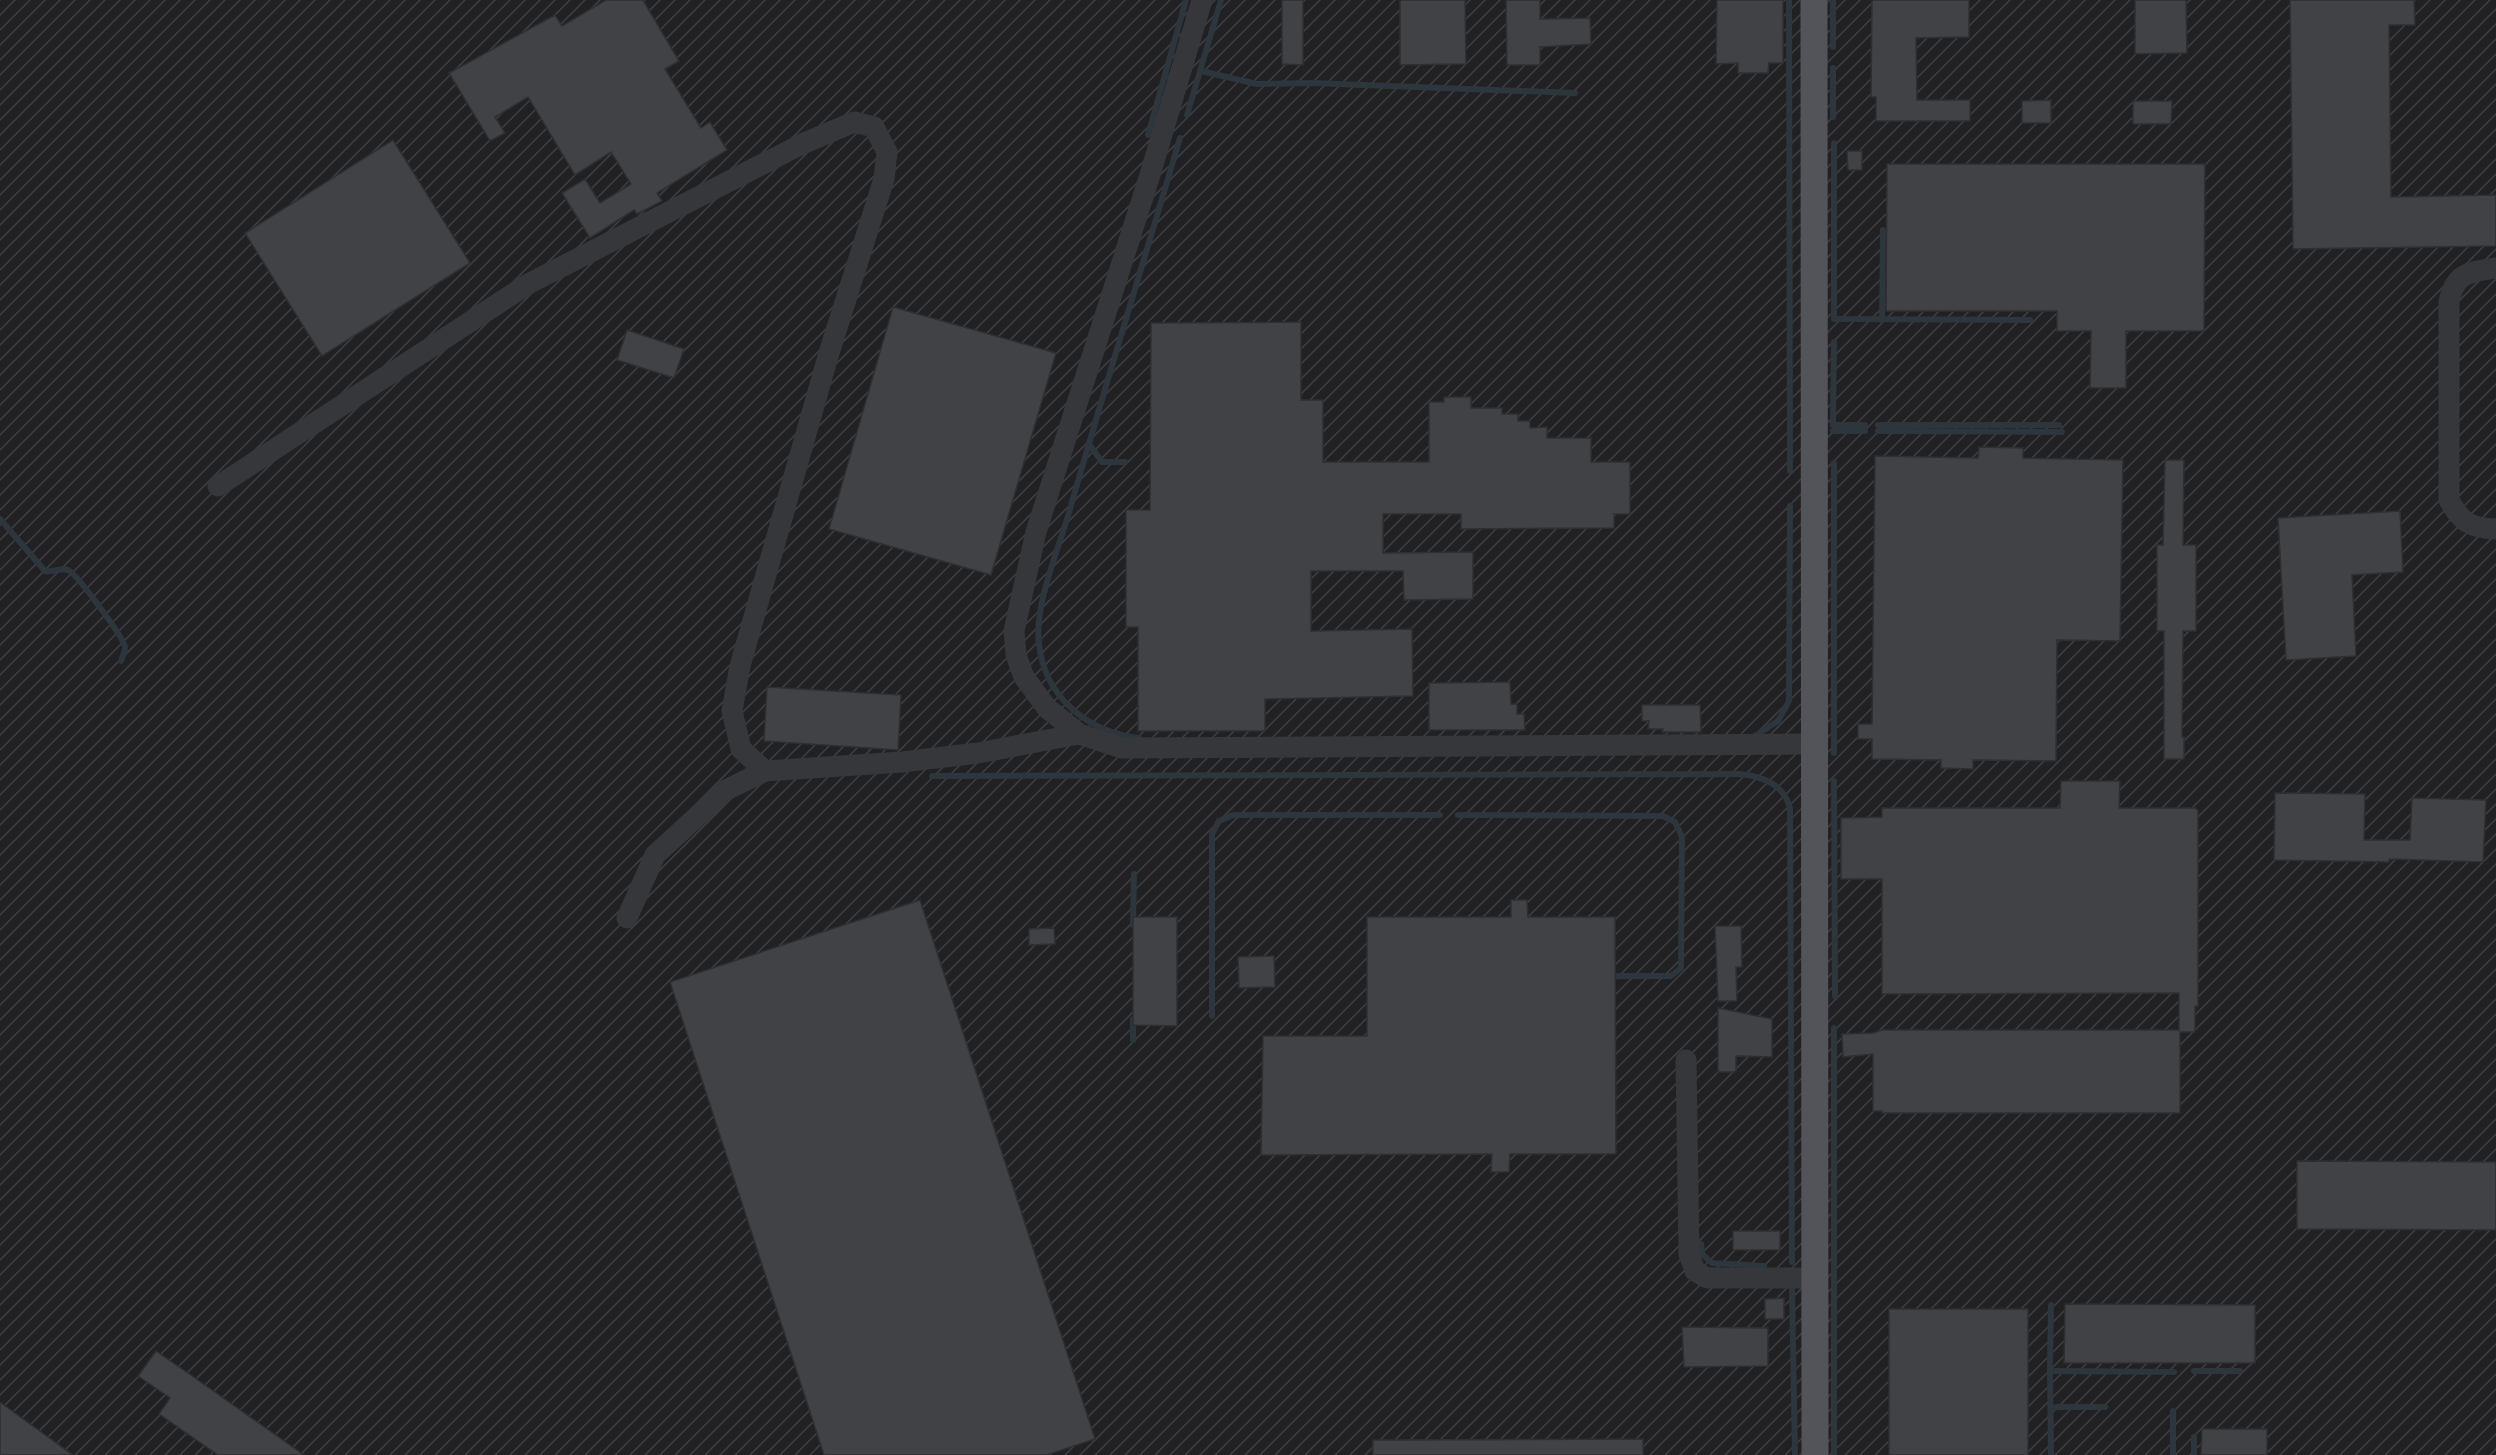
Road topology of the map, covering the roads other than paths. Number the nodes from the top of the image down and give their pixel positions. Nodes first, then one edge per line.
1 (1202, 0) edge
2 (1814, 0) edge
3 (2496, 268) edge
4 (218, 486) dead end
5 (2496, 529) edge
6 (1078, 734) junction
7 (1814, 744) junction
8 (765, 771) junction
9 (627, 918) dead end
10 (1686, 1060) dead end
11 (1817, 1278) junction
12 (1815, 1455) edge

1 - 6 street
2 - 7 main road
3 - 5 street
4 - 8 street
6 - 7 street
6 - 8 street
7 - 11 main road
8 - 9 street
10 - 11 street
11 - 12 main road

